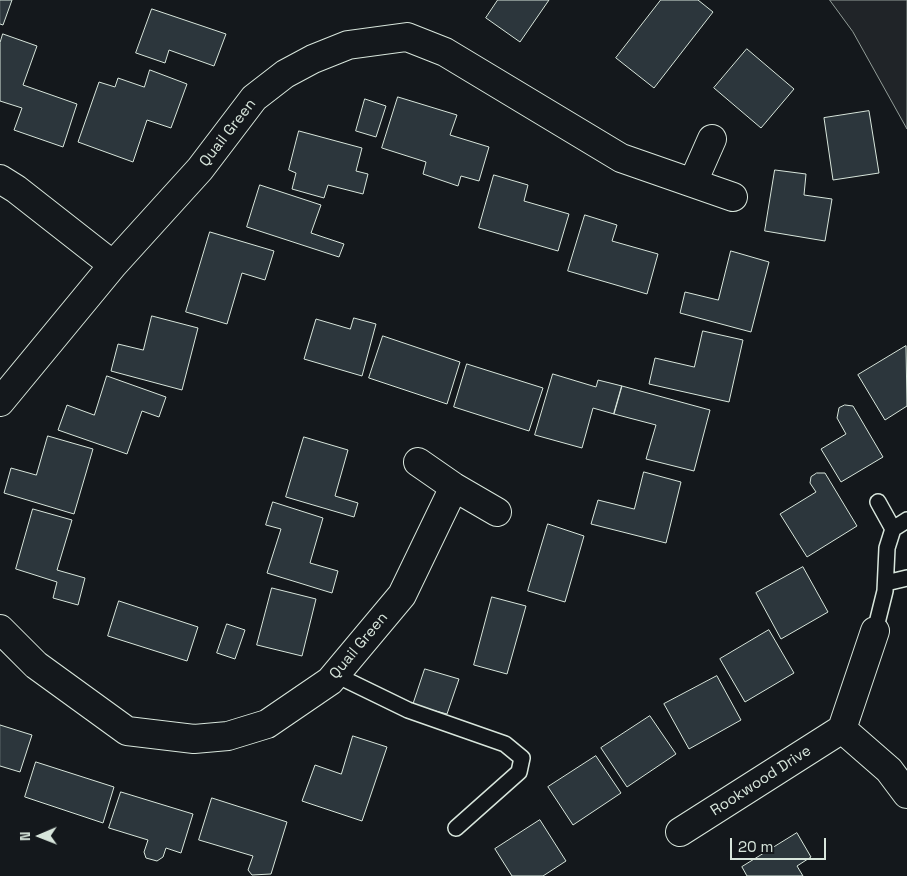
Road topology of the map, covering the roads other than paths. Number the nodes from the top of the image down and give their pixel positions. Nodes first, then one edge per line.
1 (712, 139) dead end
2 (0, 179) edge
3 (693, 182) junction
4 (733, 197) dead end
5 (113, 265) junction
6 (0, 402) edge
7 (418, 462) dead end
8 (454, 487) junction
9 (878, 502) dead end
10 (497, 512) dead end
11 (907, 520) edge
12 (893, 529) junction
13 (907, 578) edge
14 (886, 583) junction
15 (0, 629) edge
16 (875, 631) joint
17 (336, 674) junction
18 (842, 729) junction
19 (907, 794) edge
20 (456, 828) dead end
21 (680, 832) dead end

1 - 3 street
2 - 5 street
3 - 4 street, Quail Green
3 - 5 street, Quail Green
5 - 6 street, Quail Green
7 - 8 street
8 - 10 street
8 - 17 street, Quail Green
9 - 12 lane
11 - 12 lane
12 - 14 lane
13 - 14 lane
14 - 16 lane
15 - 17 street, Quail Green
16 - 18 street
17 - 20 lane
18 - 19 street
18 - 21 street, Rookwood Drive

